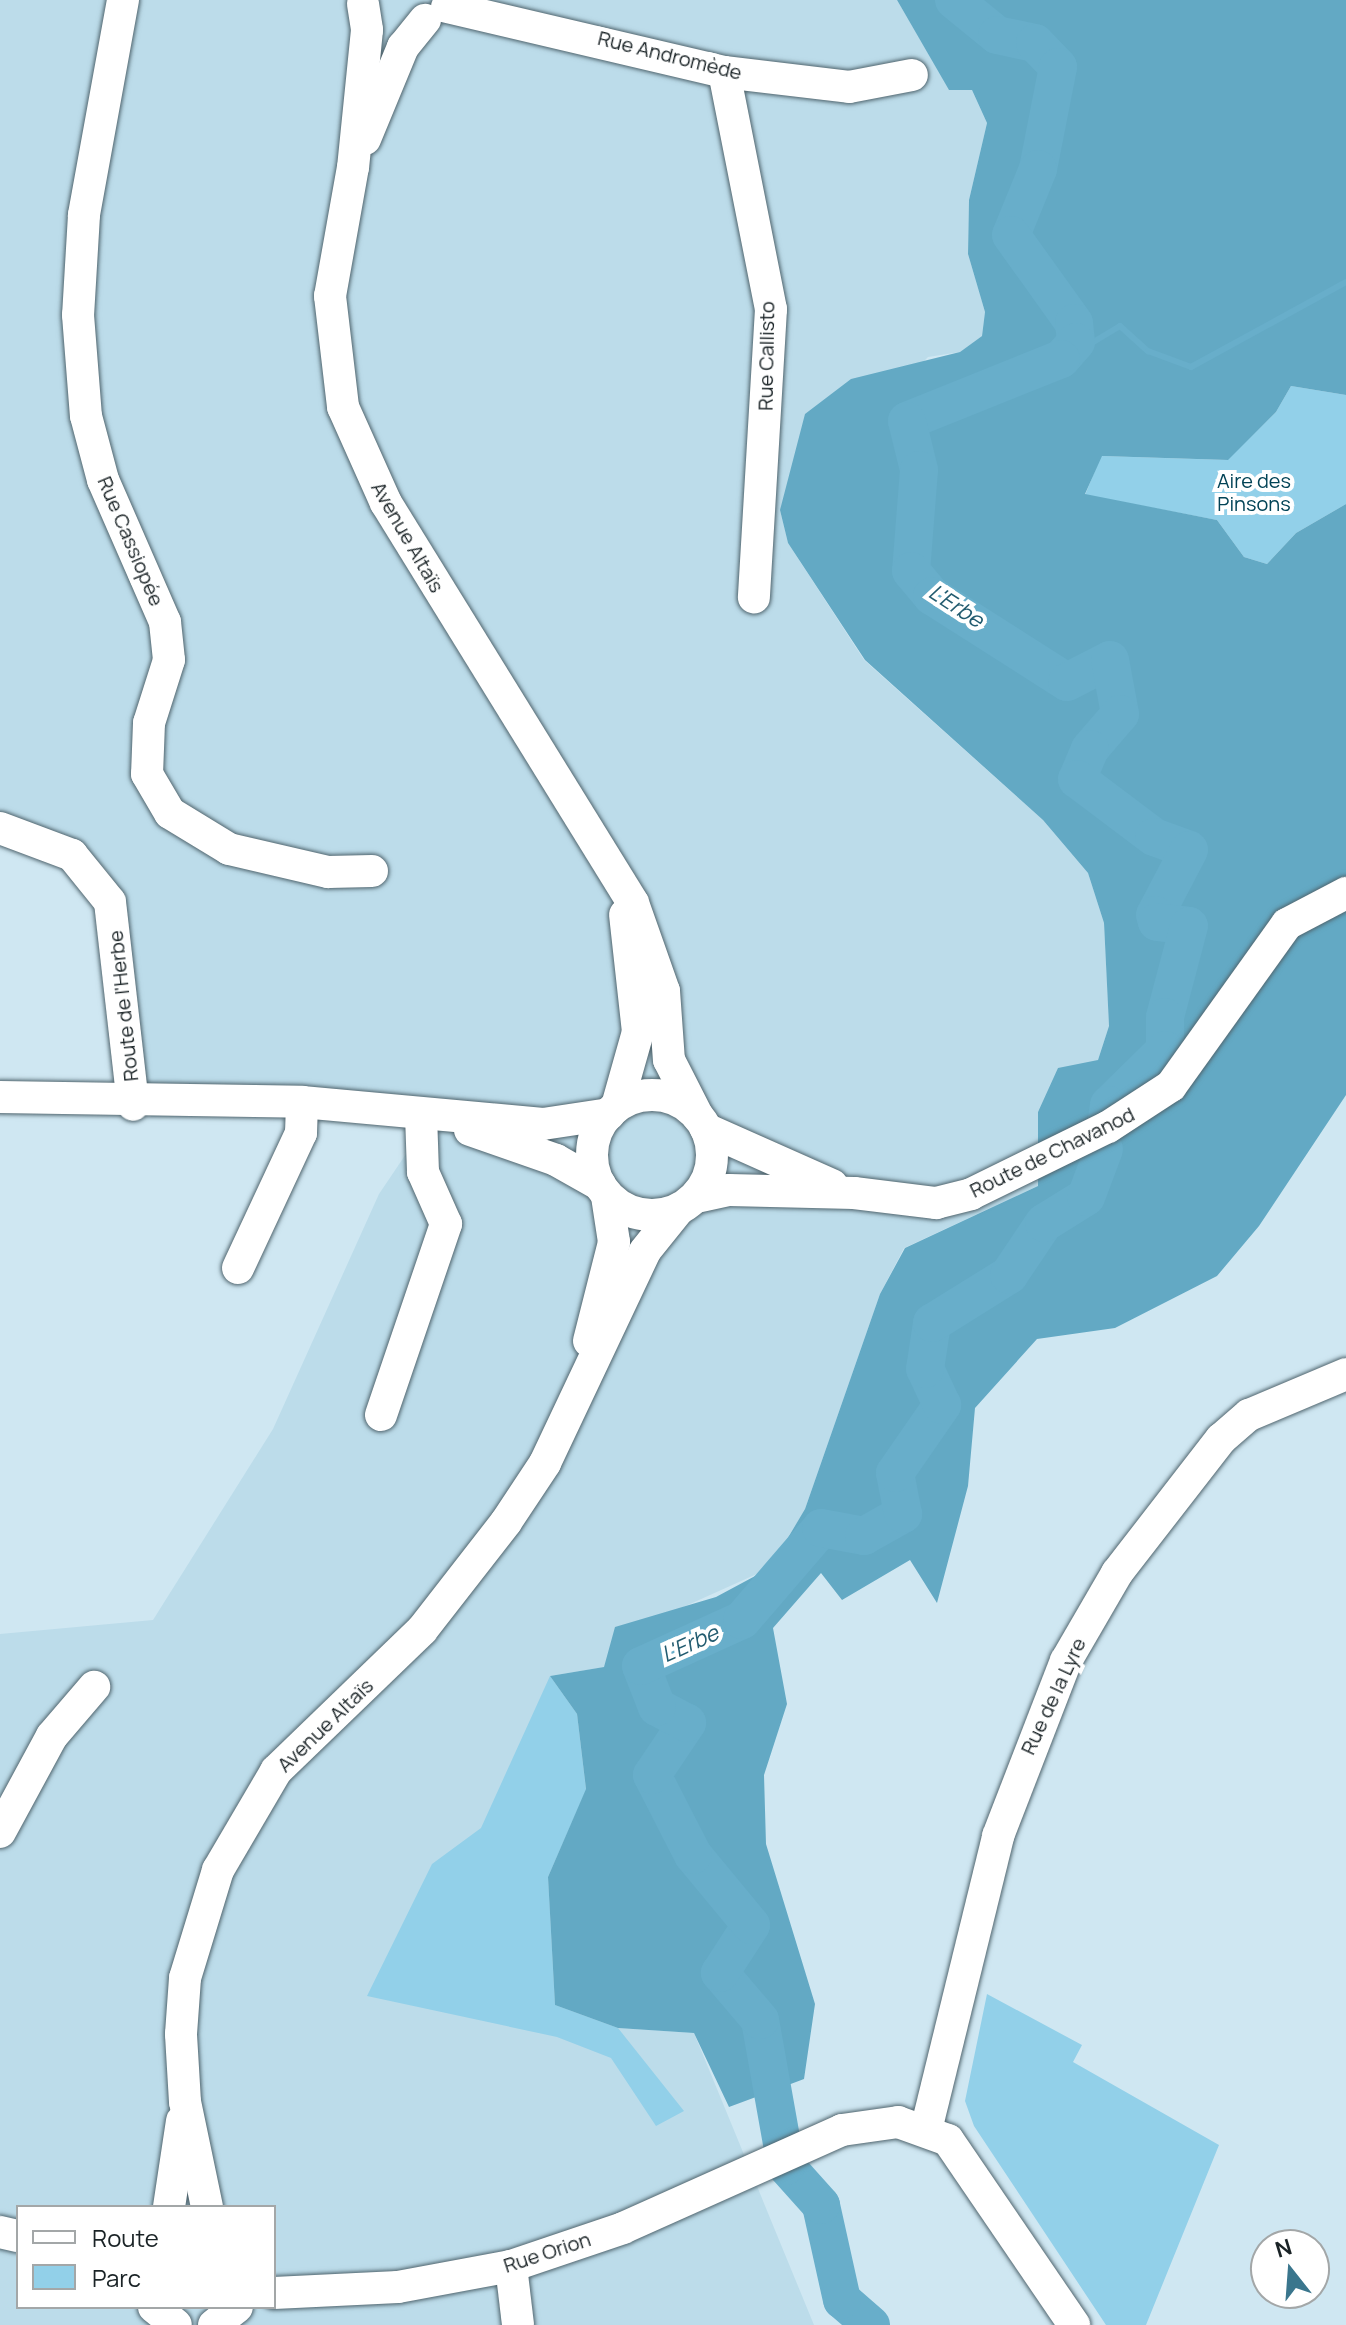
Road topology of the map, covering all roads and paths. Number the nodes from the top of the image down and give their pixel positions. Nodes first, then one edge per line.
1 (123, 0) edge
2 (529, 0) edge
3 (362, 2) edge
4 (442, 9) edge
5 (571, 31) junction
6 (724, 72) junction
7 (912, 75) dead end
8 (353, 167) junction
9 (754, 597) dead end
10 (0, 828) edge
11 (610, 870) junction
12 (372, 871) dead end
13 (1346, 893) edge
14 (0, 1097) edge
15 (302, 1102) junction
16 (133, 1105) junction
17 (613, 1110) junction
18 (431, 1116) junction
19 (702, 1122) junction
20 (604, 1190) junction
21 (854, 1193) junction
22 (687, 1203) junction
23 (238, 1268) dead end
24 (1346, 1374) edge
25 (578, 1395) junction
26 (381, 1415) dead end
27 (94, 1687) dead end
28 (0, 1832) edge
29 (185, 2102) junction
30 (927, 2126) junction
31 (169, 2205) edge
32 (207, 2205) edge
33 (511, 2266) junction
34 (276, 2269) edge
35 (343, 2287) junction
36 (276, 2293) edge
37 (518, 2325) edge
38 (1074, 2325) edge

1 - 12 street, Rue Cassiopée
2 - 5 street, Rue Andromède
3 - 4 street, Rue Andromède
3 - 8 street, Avenue Altaïs
4 - 5 street, Rue Andromède
4 - 8 street, Avenue Altaïs
5 - 6 street, Rue Andromède
6 - 7 street, Rue Andromède
6 - 9 street, Rue Callisto
8 - 11 street, Avenue Altaïs
10 - 16 street, Route de l'Herbe
11 - 17 street, Avenue Altaïs
11 - 19 street, Avenue Altaïs
13 - 21 street, Route de Chavanod
14 - 16 street
15 - 16 street
15 - 18 street
15 - 23 street
17 - 18 street
17 - 19 street
17 - 20 street
18 - 20 street
18 - 26 street
19 - 21 street, Route de Chavanod
19 - 22 street
20 - 22 street
20 - 25 street, Avenue Altaïs
21 - 22 street, Route de Chavanod
22 - 25 street, Avenue Altaïs
24 - 30 street, Rue de la Lyre
25 - 29 street, Avenue Altaïs
27 - 28 street
29 - 31 street, Avenue Altaïs
29 - 32 street, Avenue Altaïs
30 - 33 street, Rue Orion
30 - 38 street
33 - 35 street, Rue Orion
33 - 37 street
34 - 35 street, Rue Orion
35 - 36 street, Rue Orion

